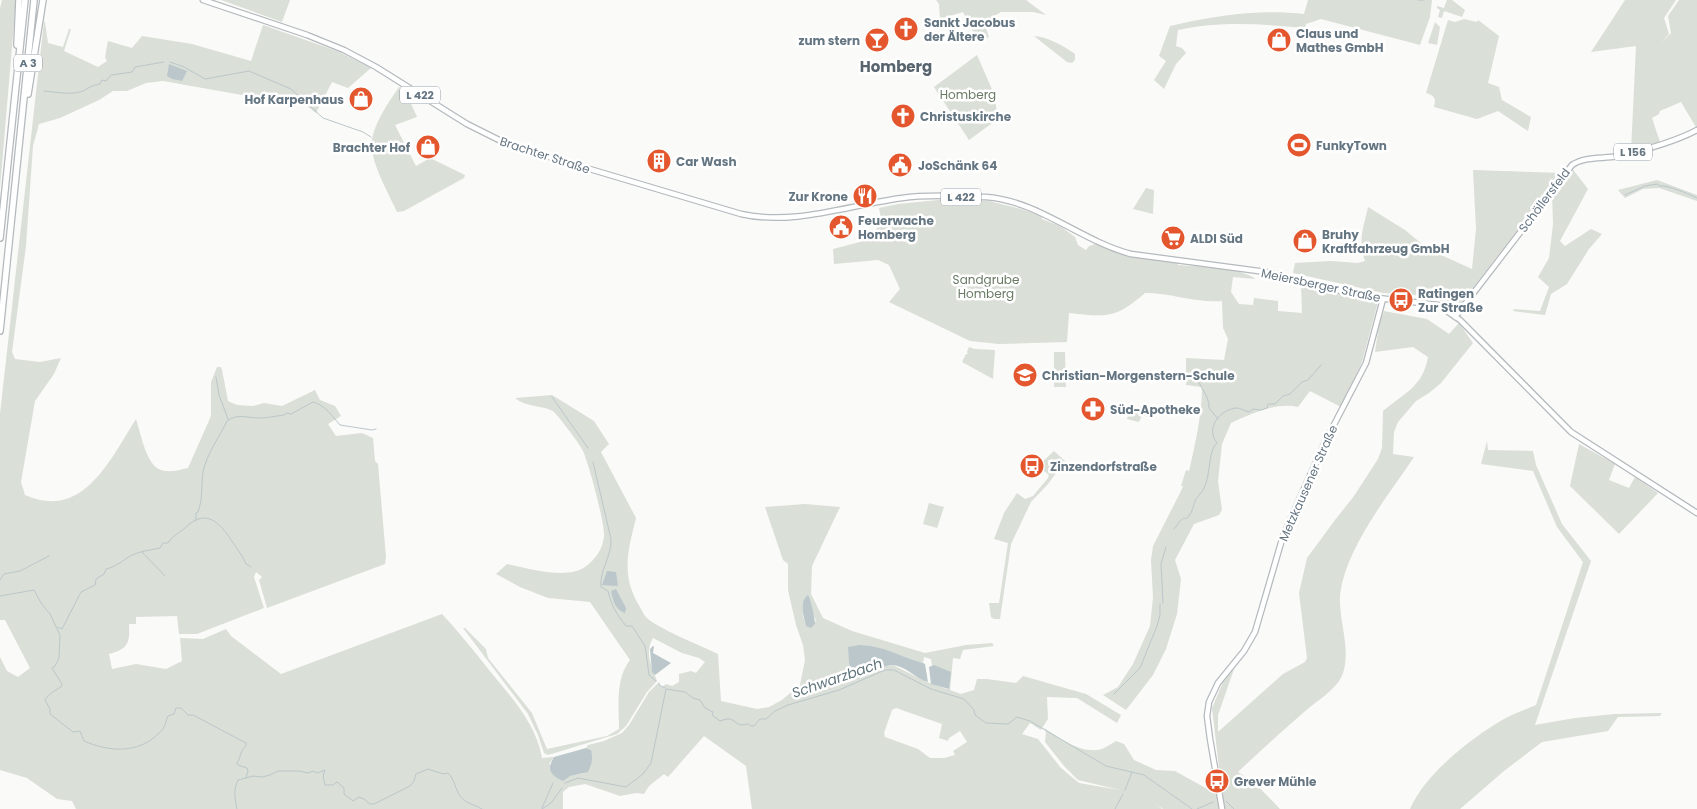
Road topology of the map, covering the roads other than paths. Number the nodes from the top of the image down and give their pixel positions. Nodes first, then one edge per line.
1 (19, 0) edge
2 (25, 0) edge
3 (34, 0) edge
4 (43, 0) edge
5 (202, 0) edge
6 (19, 53) junction
7 (22, 126) junction
8 (1697, 130) edge
9 (882, 201) joint
10 (0, 238) edge
11 (1383, 299) junction
12 (1455, 317) junction
13 (0, 331) edge
14 (1697, 513) edge
15 (1222, 809) edge

1 - 6 highway
2 - 6 highway, A 3
3 - 7 highway, A 3
4 - 7 highway
5 - 9 main road, Brachter Straße / L 422
6 - 10 highway, A 3
7 - 13 highway, A 3
8 - 12 main road, Schöllersfeld / L 156
9 - 11 main road, Meiersberger Straße / L 422
11 - 12 main road, Meiersberger Straße / L 422
11 - 15 main road, Metzkausener Straße
12 - 14 main road, Meiersberger Straße / L 422

